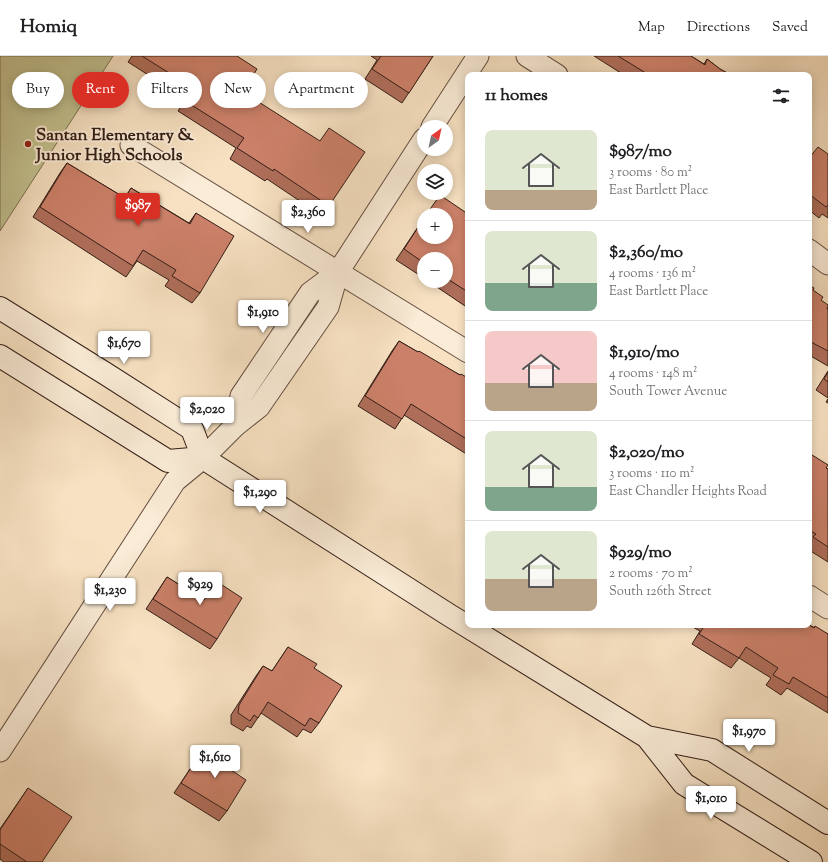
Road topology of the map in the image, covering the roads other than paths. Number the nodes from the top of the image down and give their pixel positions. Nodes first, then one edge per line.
1 (478, 56) edge
2 (527, 56) edge
3 (468, 72) edge
4 (552, 72) edge
5 (465, 76) edge
6 (437, 120) edge
7 (131, 145) dead end
8 (417, 150) edge
9 (812, 252) edge
10 (828, 264) edge
11 (338, 272) junction
12 (0, 308) edge
13 (465, 350) edge
14 (0, 356) edge
15 (203, 458) junction
16 (812, 598) edge
17 (828, 608) edge
18 (465, 625) edge
19 (470, 628) edge
20 (647, 737) junction
21 (0, 750) edge
22 (828, 823) edge
23 (811, 862) edge

1 - 3 street
2 - 4 street
5 - 6 street
7 - 11 street
8 - 11 street
9 - 10 street
11 - 13 street
11 - 15 street
12 - 15 main road
14 - 15 main road
15 - 18 main road
15 - 21 street
16 - 17 street
19 - 20 main road
20 - 22 main road
20 - 23 main road

